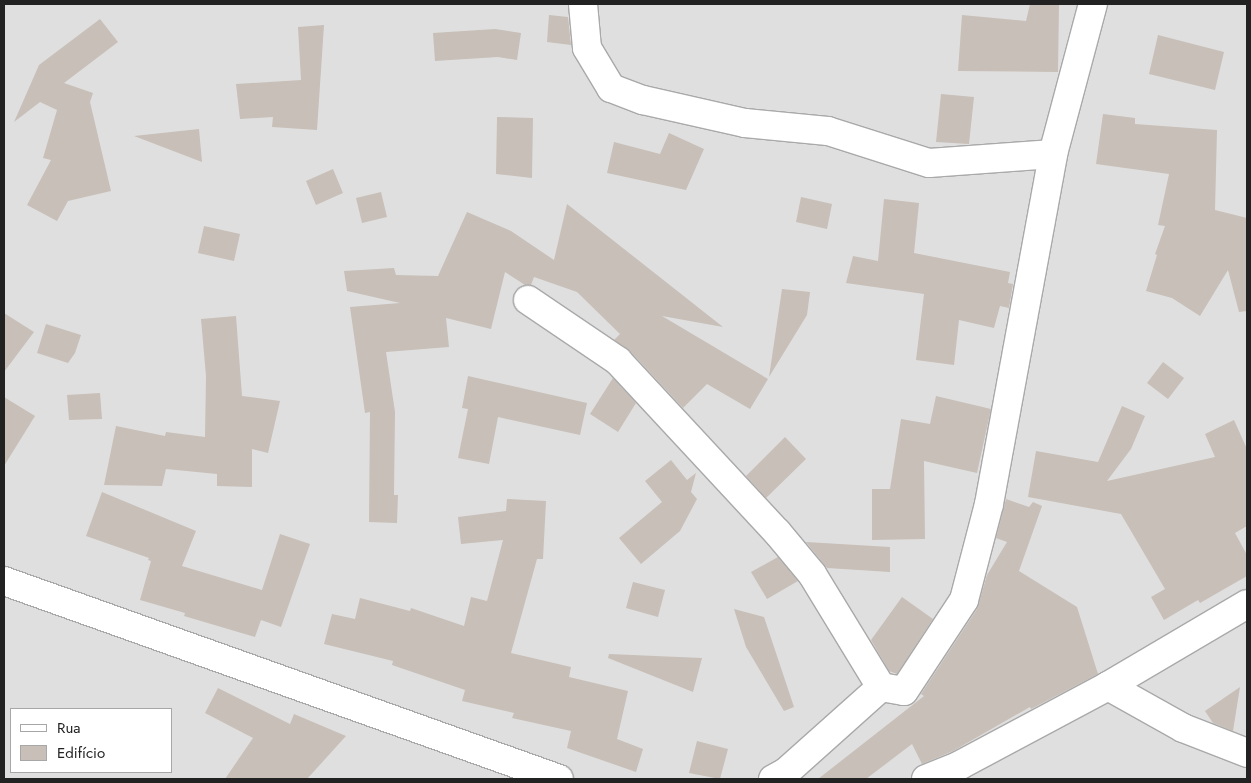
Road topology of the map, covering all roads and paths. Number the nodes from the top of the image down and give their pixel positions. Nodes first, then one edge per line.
1 (583, 4) edge
2 (1093, 4) edge
3 (1053, 154) junction
4 (528, 300) dead end
5 (4, 581) edge
6 (1247, 604) edge
7 (1108, 686) junction
8 (881, 687) junction
9 (1247, 752) edge
10 (559, 779) edge
11 (773, 779) edge
12 (926, 779) edge

1 - 3 street
2 - 3 street
3 - 8 street
4 - 8 street
5 - 10 street
6 - 7 street
7 - 9 street
7 - 12 street
8 - 11 street

